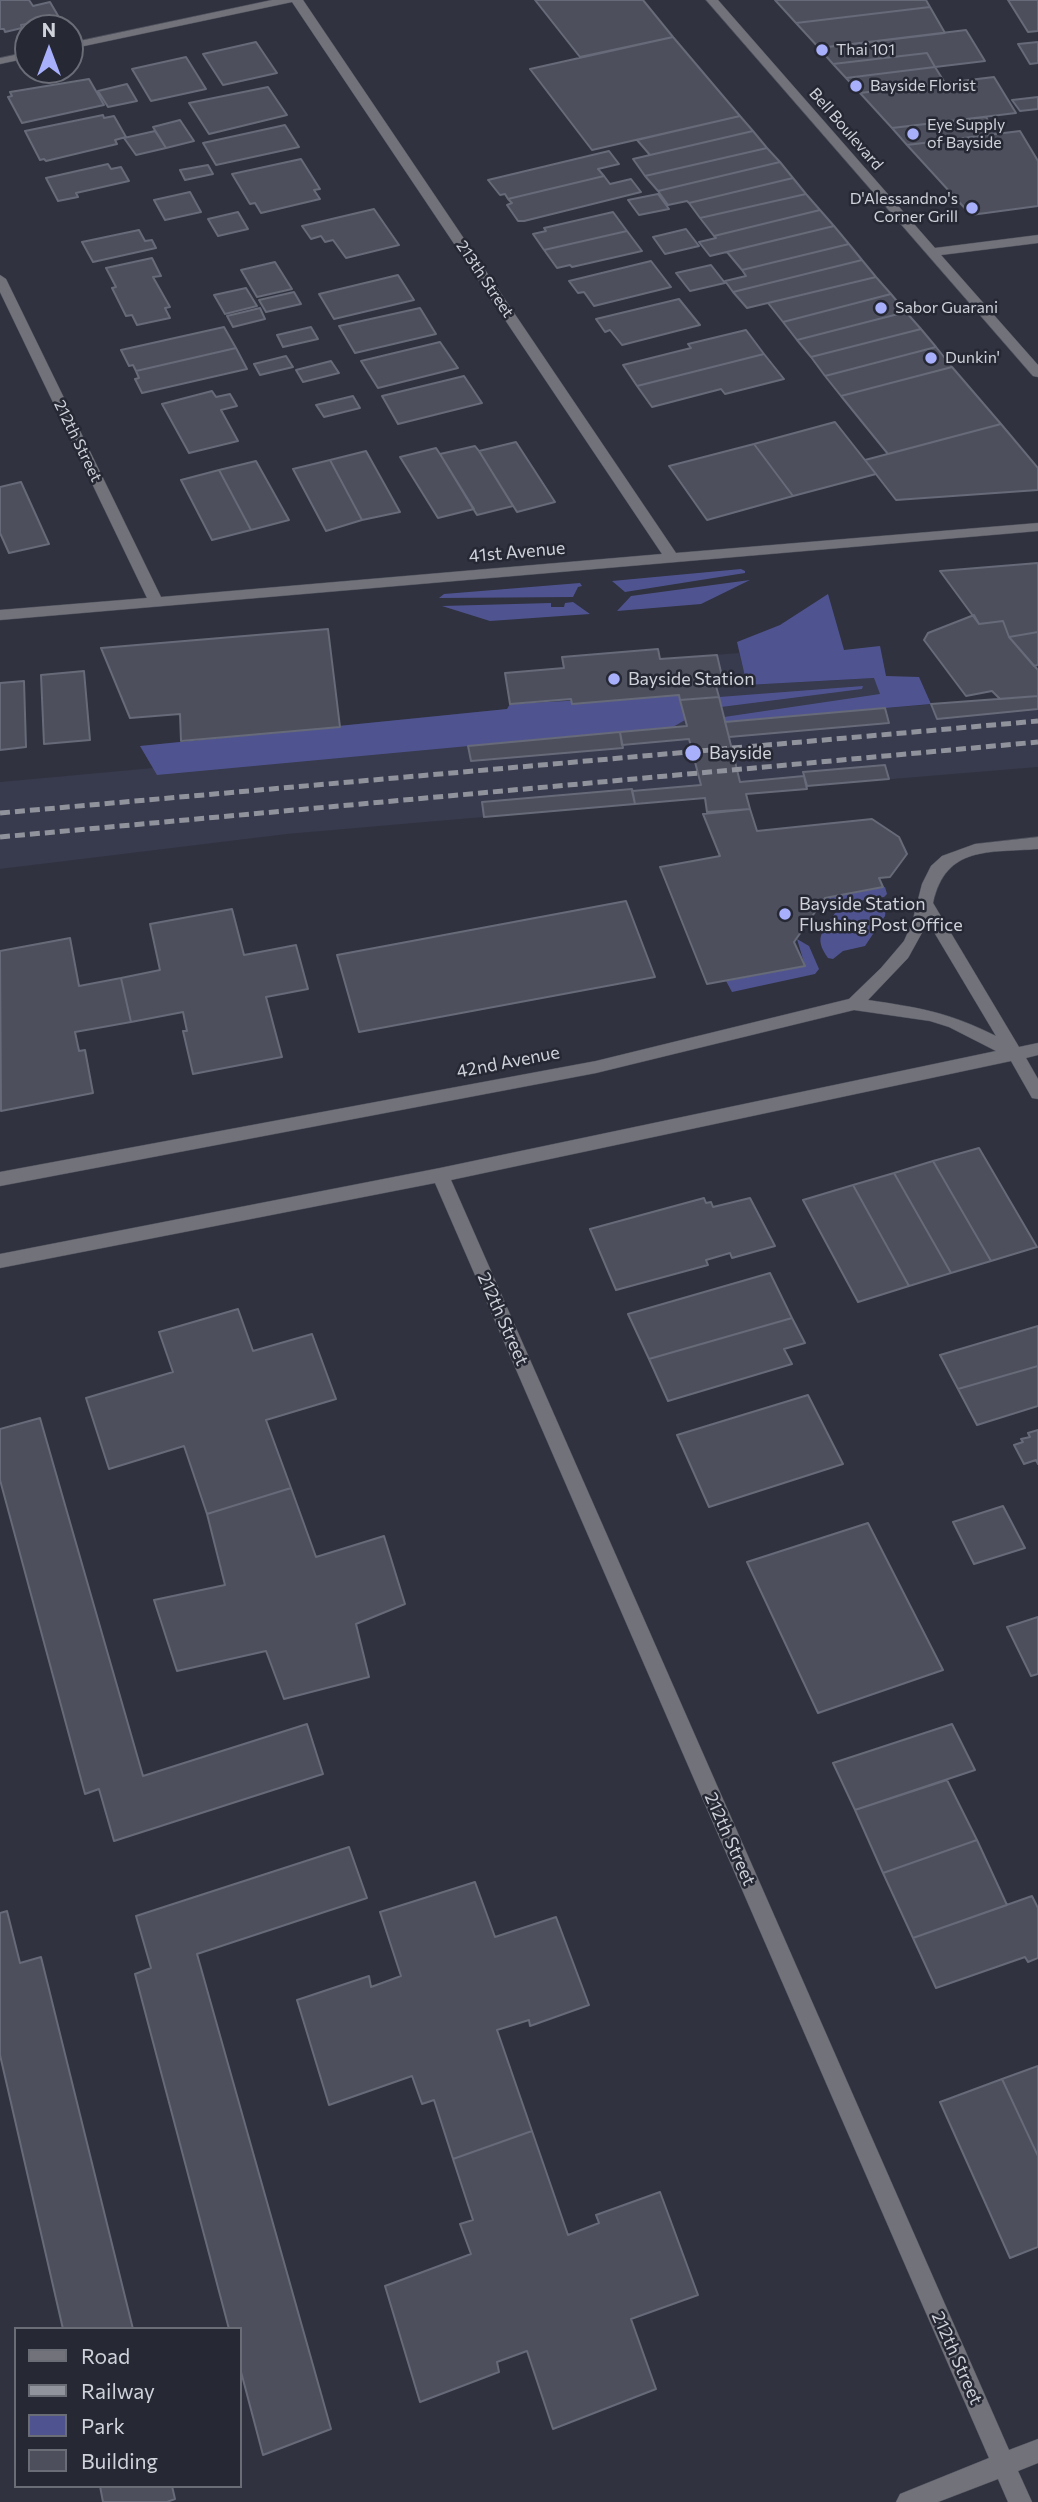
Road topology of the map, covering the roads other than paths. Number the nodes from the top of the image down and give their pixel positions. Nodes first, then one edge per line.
1 (288, 0) edge
2 (297, 0) edge
3 (712, 0) edge
4 (84, 43) edge
5 (1038, 239) edge
6 (933, 252) junction
7 (0, 279) edge
8 (1038, 373) edge
9 (1038, 527) edge
10 (673, 558) junction
11 (156, 602) junction
12 (0, 615) edge
13 (1038, 842) edge
14 (925, 903) junction
15 (854, 1004) junction
16 (1038, 1049) edge
17 (1014, 1054) junction
18 (1038, 1093) edge
19 (440, 1175) junction
20 (0, 1179) edge
21 (0, 1261) edge
22 (1038, 2451) edge
23 (1004, 2464) junction
24 (908, 2502) edge
25 (1020, 2502) edge

1 - 4 street
2 - 10 street, 213th Street
3 - 6 street, Bell Boulevard
5 - 6 street
6 - 8 street, Bell Boulevard
7 - 11 street, 212th Street
9 - 10 street, 41st Avenue
10 - 11 street, 41st Avenue
11 - 12 street, 41st Avenue
13 - 14 street
14 - 15 street
14 - 17 street
15 - 17 street, 42nd Avenue
15 - 20 street, 42nd Avenue
16 - 17 street
17 - 18 street
17 - 19 street
19 - 21 street
19 - 23 street, 212th Street
22 - 23 street
23 - 24 street
23 - 25 street, 212th Street

